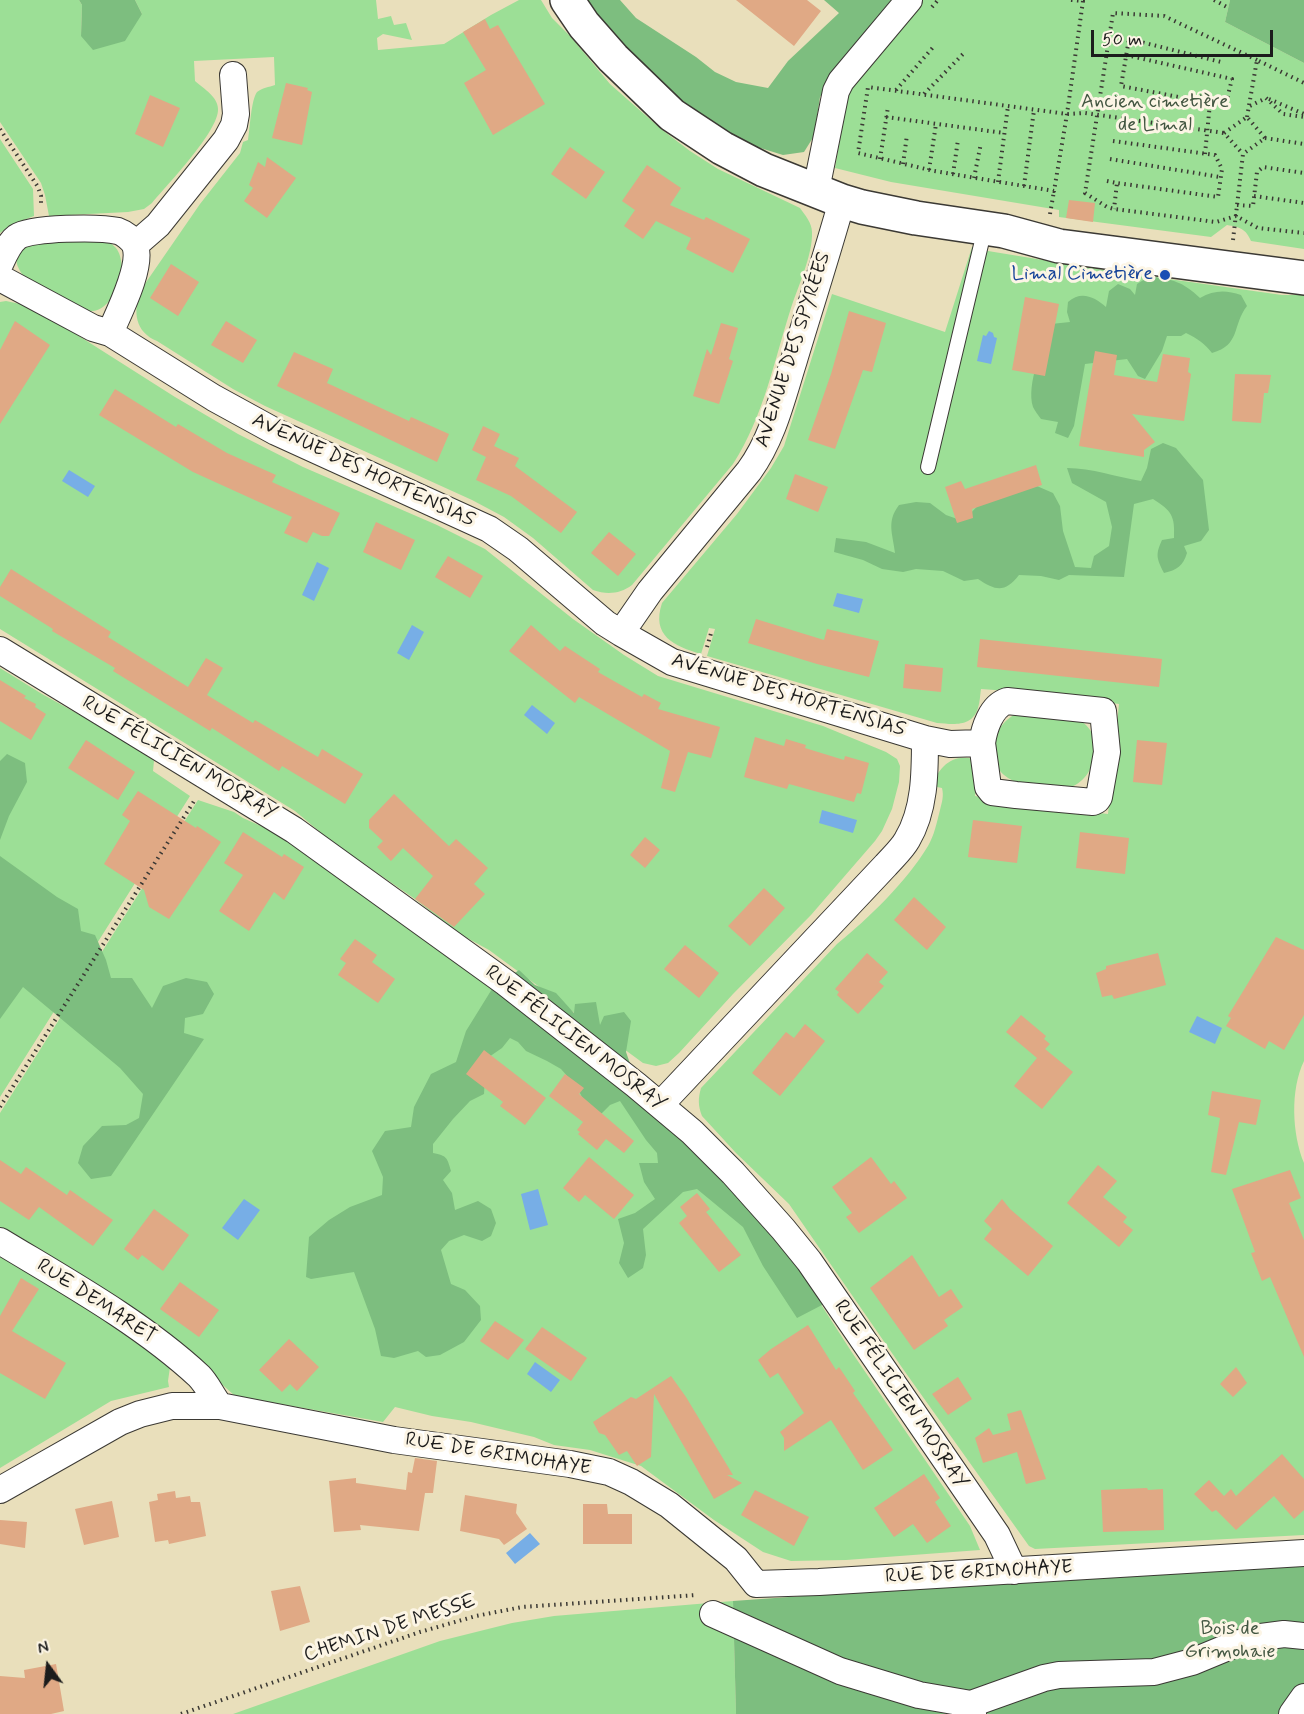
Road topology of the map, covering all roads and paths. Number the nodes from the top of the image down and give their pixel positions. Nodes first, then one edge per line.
1 (567, 0) edge
2 (909, 0) edge
3 (1071, 0) edge
4 (1214, 0) edge
5 (1085, 1) edge
6 (1227, 7) dead end
7 (935, 45) dead end
8 (963, 54) dead end
9 (1125, 55) junction
10 (1257, 60) junction
11 (1221, 62) dead end
12 (233, 75) dead end
13 (1304, 83) edge
14 (896, 91) junction
15 (924, 95) junction
16 (1266, 98) junction
17 (1210, 103) junction
18 (1008, 106) junction
19 (1249, 106) junction
20 (888, 107) dead end
21 (1034, 110) junction
22 (1067, 114) junction
23 (1097, 114) junction
24 (1304, 116) edge
25 (886, 117) junction
26 (1247, 117) junction
27 (936, 124) junction
28 (0, 129) edge
29 (1207, 130) junction
30 (1004, 133) junction
31 (1224, 133) junction
32 (907, 135) dead end
33 (1264, 138) junction
34 (958, 140) dead end
35 (1113, 141) dead end
36 (981, 143) dead end
37 (1304, 144) edge
38 (1205, 154) junction
39 (1243, 154) junction
40 (880, 159) junction
41 (1110, 159) dead end
42 (903, 164) junction
43 (929, 170) junction
44 (1304, 173) edge
45 (953, 174) junction
46 (1220, 177) junction
47 (974, 178) junction
48 (1107, 181) dead end
49 (998, 182) junction
50 (1117, 183) junction
51 (1024, 186) junction
52 (829, 196) junction
53 (1254, 196) junction
54 (1304, 203) edge
55 (1237, 205) junction
56 (1114, 209) junction
57 (1236, 216) junction
58 (985, 228) junction
59 (42, 231) junction
60 (1304, 233) edge
61 (135, 245) junction
62 (0, 264) edge
63 (1231, 268) junction
64 (0, 278) edge
65 (1304, 278) edge
66 (110, 333) junction
67 (928, 467) dead end
68 (621, 633) junction
69 (0, 650) edge
70 (925, 739) junction
71 (982, 743) junction
72 (209, 778) junction
73 (660, 1105) junction
74 (0, 1107) edge
75 (0, 1241) edge
76 (189, 1368) junction
77 (184, 1406) junction
78 (220, 1406) junction
79 (0, 1490) edge
80 (1304, 1553) edge
81 (1014, 1571) junction
82 (709, 1604) joint
83 (1304, 1636) edge
84 (1304, 1697) edge
85 (972, 1709) edge
86 (181, 1714) edge
87 (1292, 1714) edge

1 - 52 street
2 - 52 street, AVENUE DES SPYRÉES
3 - 5 path
4 - 6 path
5 - 22 path
7 - 14 path
8 - 15 path
9 - 11 path
9 - 17 path
9 - 17 path
10 - 13 path
10 - 19 path
10 - 23 path
12 - 61 street
14 - 15 path
14 - 40 path
15 - 18 path
16 - 19 path
16 - 24 path
16 - 24 path
17 - 29 path
18 - 21 path
18 - 30 path
19 - 26 path
20 - 25 path
21 - 22 path
21 - 51 path
22 - 23 path
22 - 51 path
23 - 29 path
23 - 56 path
25 - 27 path
25 - 40 path
26 - 31 path
26 - 33 path
27 - 30 path
27 - 43 path
28 - 59 path
29 - 31 path
29 - 38 path
30 - 49 path
31 - 39 path
32 - 42 path
33 - 37 path
33 - 39 path
34 - 45 path
35 - 38 path
36 - 47 path
38 - 46 path
39 - 55 path
40 - 42 path
41 - 46 path
42 - 43 path
43 - 45 path
44 - 53 path
45 - 47 path
46 - 50 path
47 - 49 path
48 - 50 path
49 - 51 path
50 - 56 path
52 - 58 street
52 - 68 street, AVENUE DES SPYRÉES
53 - 54 path
53 - 55 path
55 - 57 path
56 - 57 path
57 - 60 path
57 - 63 path
58 - 63 street
58 - 67 lane
59 - 61 street
59 - 62 street
61 - 66 street
63 - 65 street
64 - 66 street, AVENUE DES HORTENSIAS
66 - 68 street, AVENUE DES HORTENSIAS
68 - 70 street, AVENUE DES HORTENSIAS
69 - 72 street, RUE FÉLICIEN MOSRAY
70 - 71 street
70 - 73 street, AVENUE DES HORTENSIAS
71 - 71 street
72 - 73 street, RUE FÉLICIEN MOSRAY
72 - 74 path
73 - 81 street, RUE FÉLICIEN MOSRAY
75 - 76 street, RUE DEMARET
76 - 77 street
76 - 78 street, RUE DEMARET
77 - 78 street, RUE DE GRIMOHAYE
77 - 79 street, RUE DE GRIMOHAYE
78 - 81 street, RUE DE GRIMOHAYE
80 - 81 street, RUE DE GRIMOHAYE
82 - 85 street
82 - 86 path, CHEMIN DE MESSE
83 - 85 street
84 - 87 street

